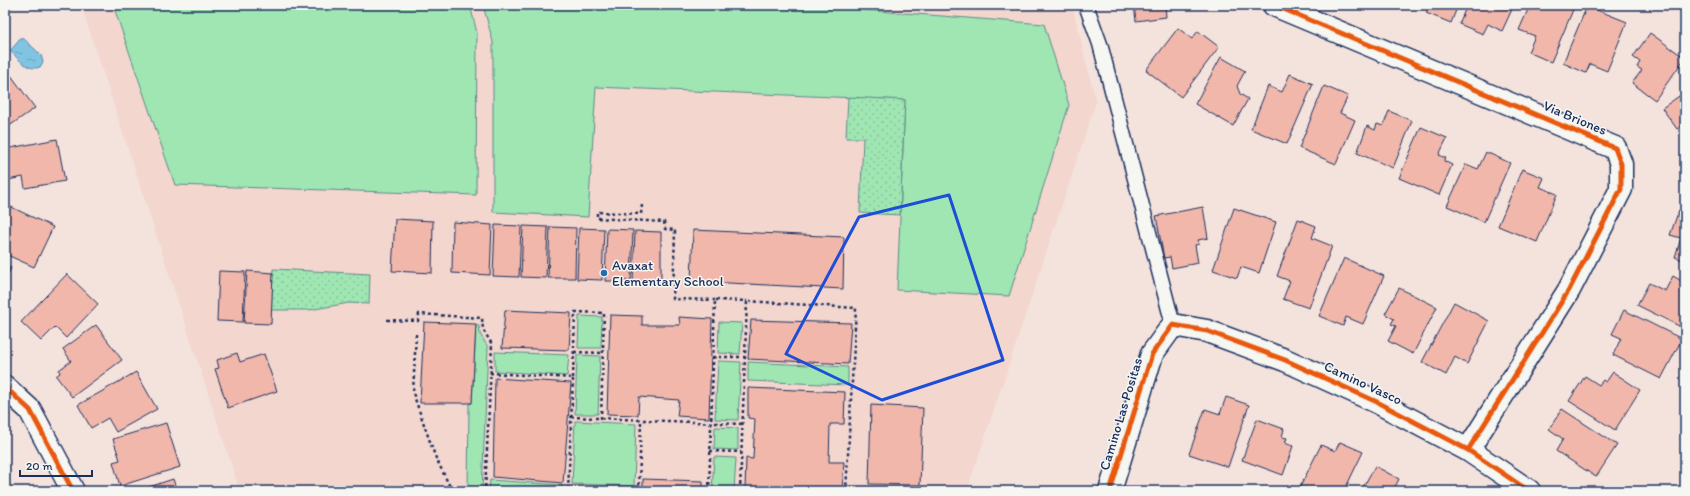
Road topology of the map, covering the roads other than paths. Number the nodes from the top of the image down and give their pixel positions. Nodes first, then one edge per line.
1 (1086, 5) edge
2 (1274, 5) edge
3 (1173, 325) junction
4 (5, 387) edge
5 (1468, 450) junction
6 (73, 491) edge
7 (1110, 491) edge
8 (1529, 491) edge

1 - 3 lane
2 - 5 street, Via Briones
3 - 5 street, Camino Vasco
3 - 7 street, Camino Las Positas
4 - 6 street
5 - 8 street, Camino Vasco

